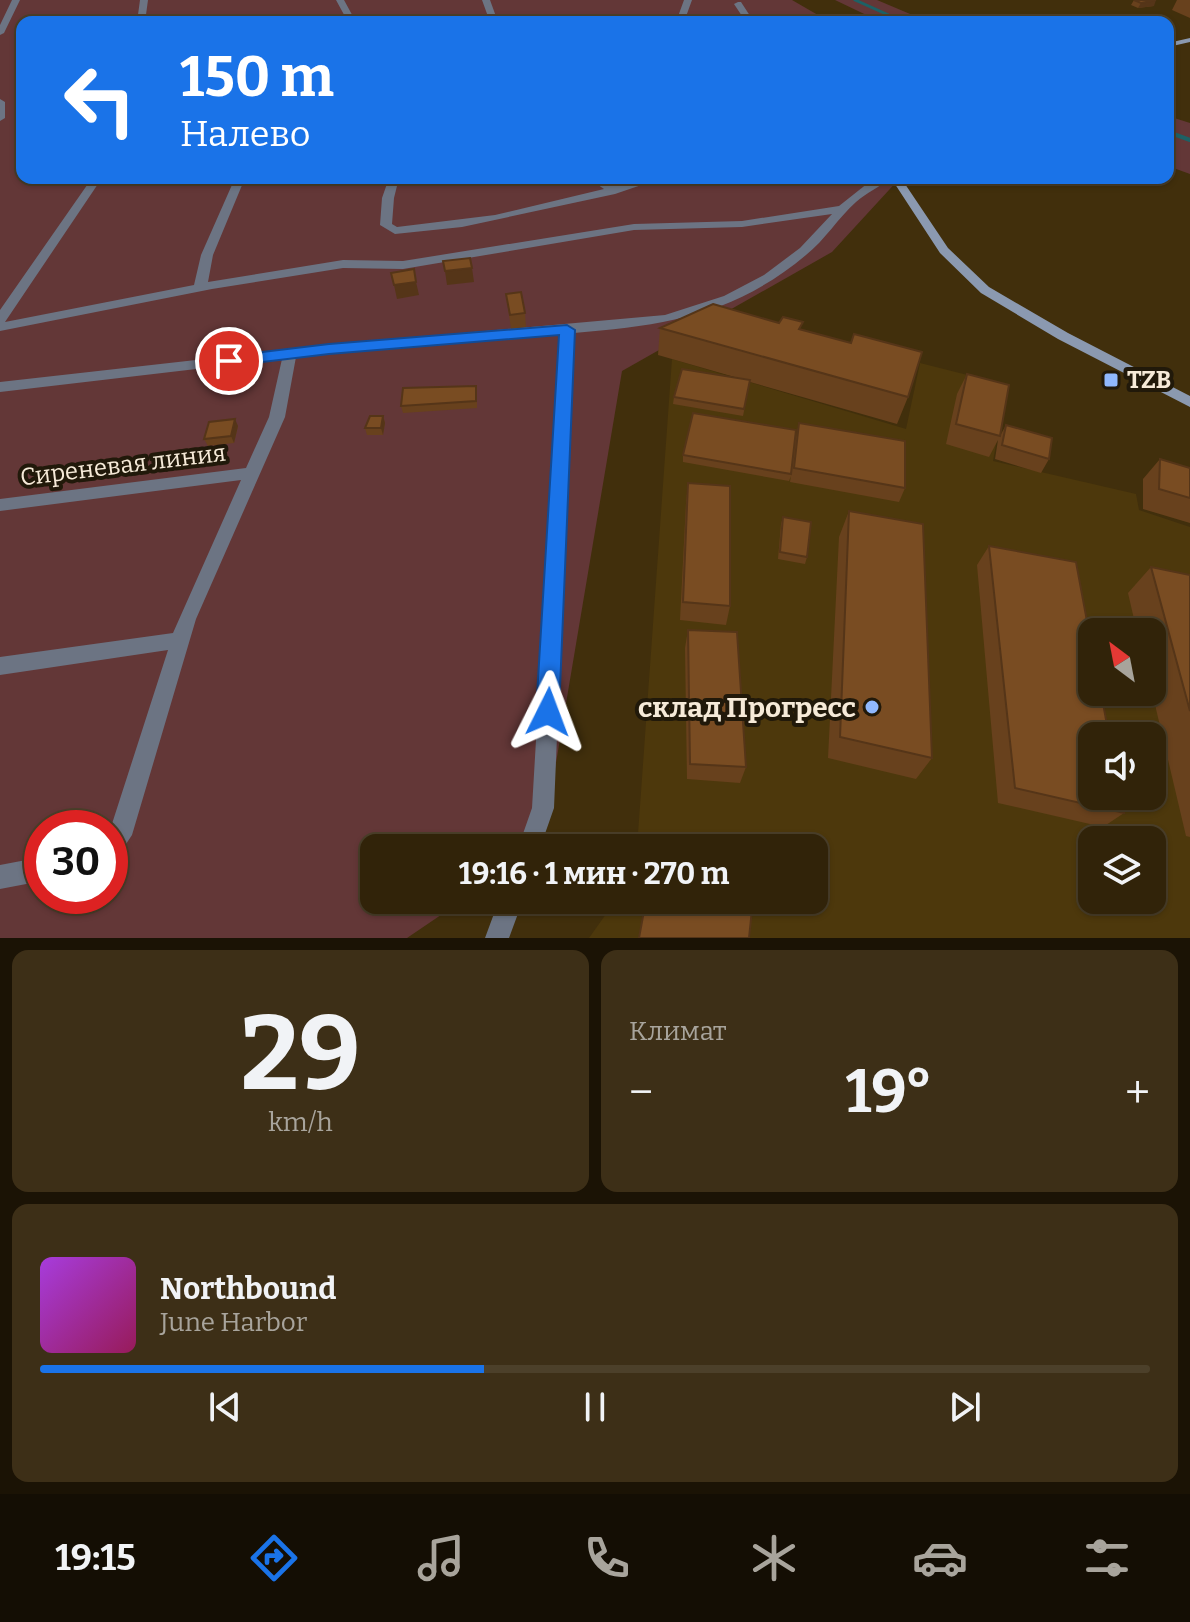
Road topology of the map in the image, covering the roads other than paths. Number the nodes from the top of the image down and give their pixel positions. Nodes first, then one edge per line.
1 (16, 0) edge
2 (486, 0) edge
3 (499, 0) edge
4 (738, 4) dead end
5 (746, 16) edge
6 (0, 33) edge
7 (0, 102) edge
8 (0, 118) edge
9 (93, 184) edge
10 (237, 184) edge
11 (393, 184) edge
12 (603, 184) edge
13 (638, 184) edge
14 (875, 184) edge
15 (900, 184) edge
16 (615, 191) junction
17 (844, 209) junction
18 (200, 288) junction
19 (0, 320) edge
20 (0, 327) edge
21 (567, 330) junction
22 (290, 353) junction
23 (0, 387) edge
24 (1190, 402) edge
25 (252, 473) junction
26 (0, 505) edge
27 (181, 640) junction
28 (0, 666) edge
29 (128, 812) edge
30 (534, 834) edge
31 (24, 872) edge
32 (0, 877) edge
33 (506, 914) edge
34 (497, 938) edge

1 - 6 street
2 - 3 street
4 - 5 street
7 - 8 street
9 - 19 street
10 - 18 street
11 - 16 street
12 - 16 street
13 - 16 street
14 - 17 street
15 - 24 main road
17 - 18 street
17 - 21 street
18 - 20 street
21 - 22 street
21 - 30 street
22 - 23 street
22 - 25 street
25 - 26 street, Сиреневая линия
25 - 27 street
27 - 28 street
27 - 29 street
31 - 32 street
33 - 34 street

